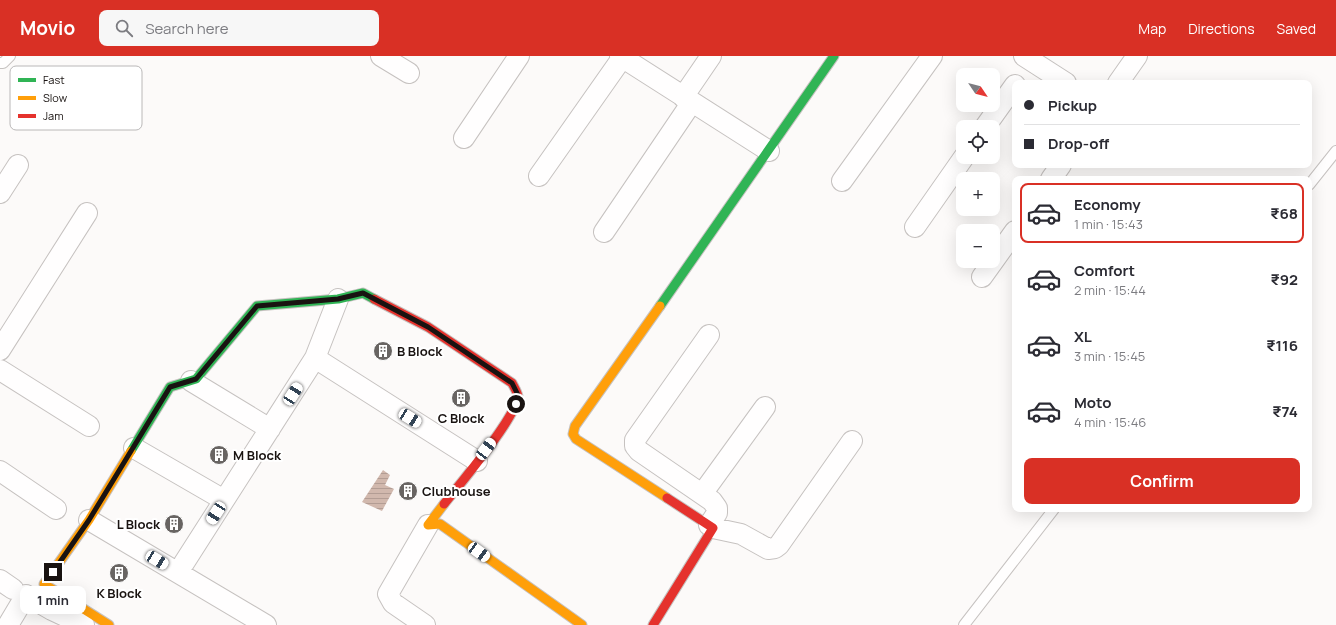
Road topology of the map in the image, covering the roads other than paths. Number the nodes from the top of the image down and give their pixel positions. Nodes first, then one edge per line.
1 (10, 56) edge
2 (380, 56) edge
3 (519, 56) edge
4 (711, 56) edge
5 (834, 56) edge
6 (932, 56) edge
7 (1137, 56) edge
8 (621, 57) edge
9 (1030, 58) edge
10 (0, 63) edge
11 (409, 73) dead end
12 (1018, 80) edge
13 (1062, 80) edge
14 (1120, 80) edge
15 (1012, 90) edge
16 (688, 100) junction
17 (990, 120) edge
18 (464, 138) dead end
19 (769, 151) junction
20 (1336, 151) edge
21 (959, 164) edge
22 (18, 165) dead end
23 (539, 176) dead end
24 (842, 181) dead end
25 (1312, 181) edge
26 (0, 193) edge
27 (87, 213) dead end
28 (915, 227) dead end
29 (604, 232) dead end
30 (1012, 235) edge
31 (982, 278) dead end
32 (338, 299) junction
33 (709, 335) dead end
34 (0, 350) edge
35 (315, 358) junction
36 (0, 370) edge
37 (191, 381) junction
38 (766, 407) dead end
39 (90, 426) dead end
40 (270, 429) junction
41 (852, 441) dead end
42 (134, 448) junction
43 (477, 460) junction
44 (0, 471) edge
45 (702, 494) junction
46 (224, 500) junction
47 (56, 509) dead end
48 (1052, 512) edge
49 (89, 520) junction
50 (428, 525) junction
51 (711, 527) junction
52 (184, 563) dead end
53 (8, 625) edge
54 (84, 625) edge
55 (109, 625) edge
56 (266, 625) edge
57 (426, 625) edge
58 (582, 625) edge
59 (653, 625) edge
60 (964, 625) edge

1 - 10 lane
2 - 11 street
3 - 18 street
4 - 16 street
5 - 19 street
6 - 24 street
7 - 14 street
8 - 16 street
8 - 23 street
9 - 12 street
9 - 13 street
15 - 17 street
16 - 19 street
16 - 29 street
19 - 51 street
20 - 25 lane
21 - 28 street
22 - 26 street
27 - 34 street
30 - 31 street
32 - 35 street
32 - 37 street
32 - 43 street
33 - 45 street
35 - 40 street
35 - 43 street
36 - 39 street
37 - 40 street
37 - 42 street
38 - 45 street
40 - 46 street
41 - 51 street
42 - 46 street
42 - 49 street
43 - 50 street
44 - 47 street
45 - 51 street
46 - 52 street
48 - 60 lane
49 - 55 street
49 - 56 street
50 - 57 street
50 - 58 street
51 - 59 street
53 - 54 street

